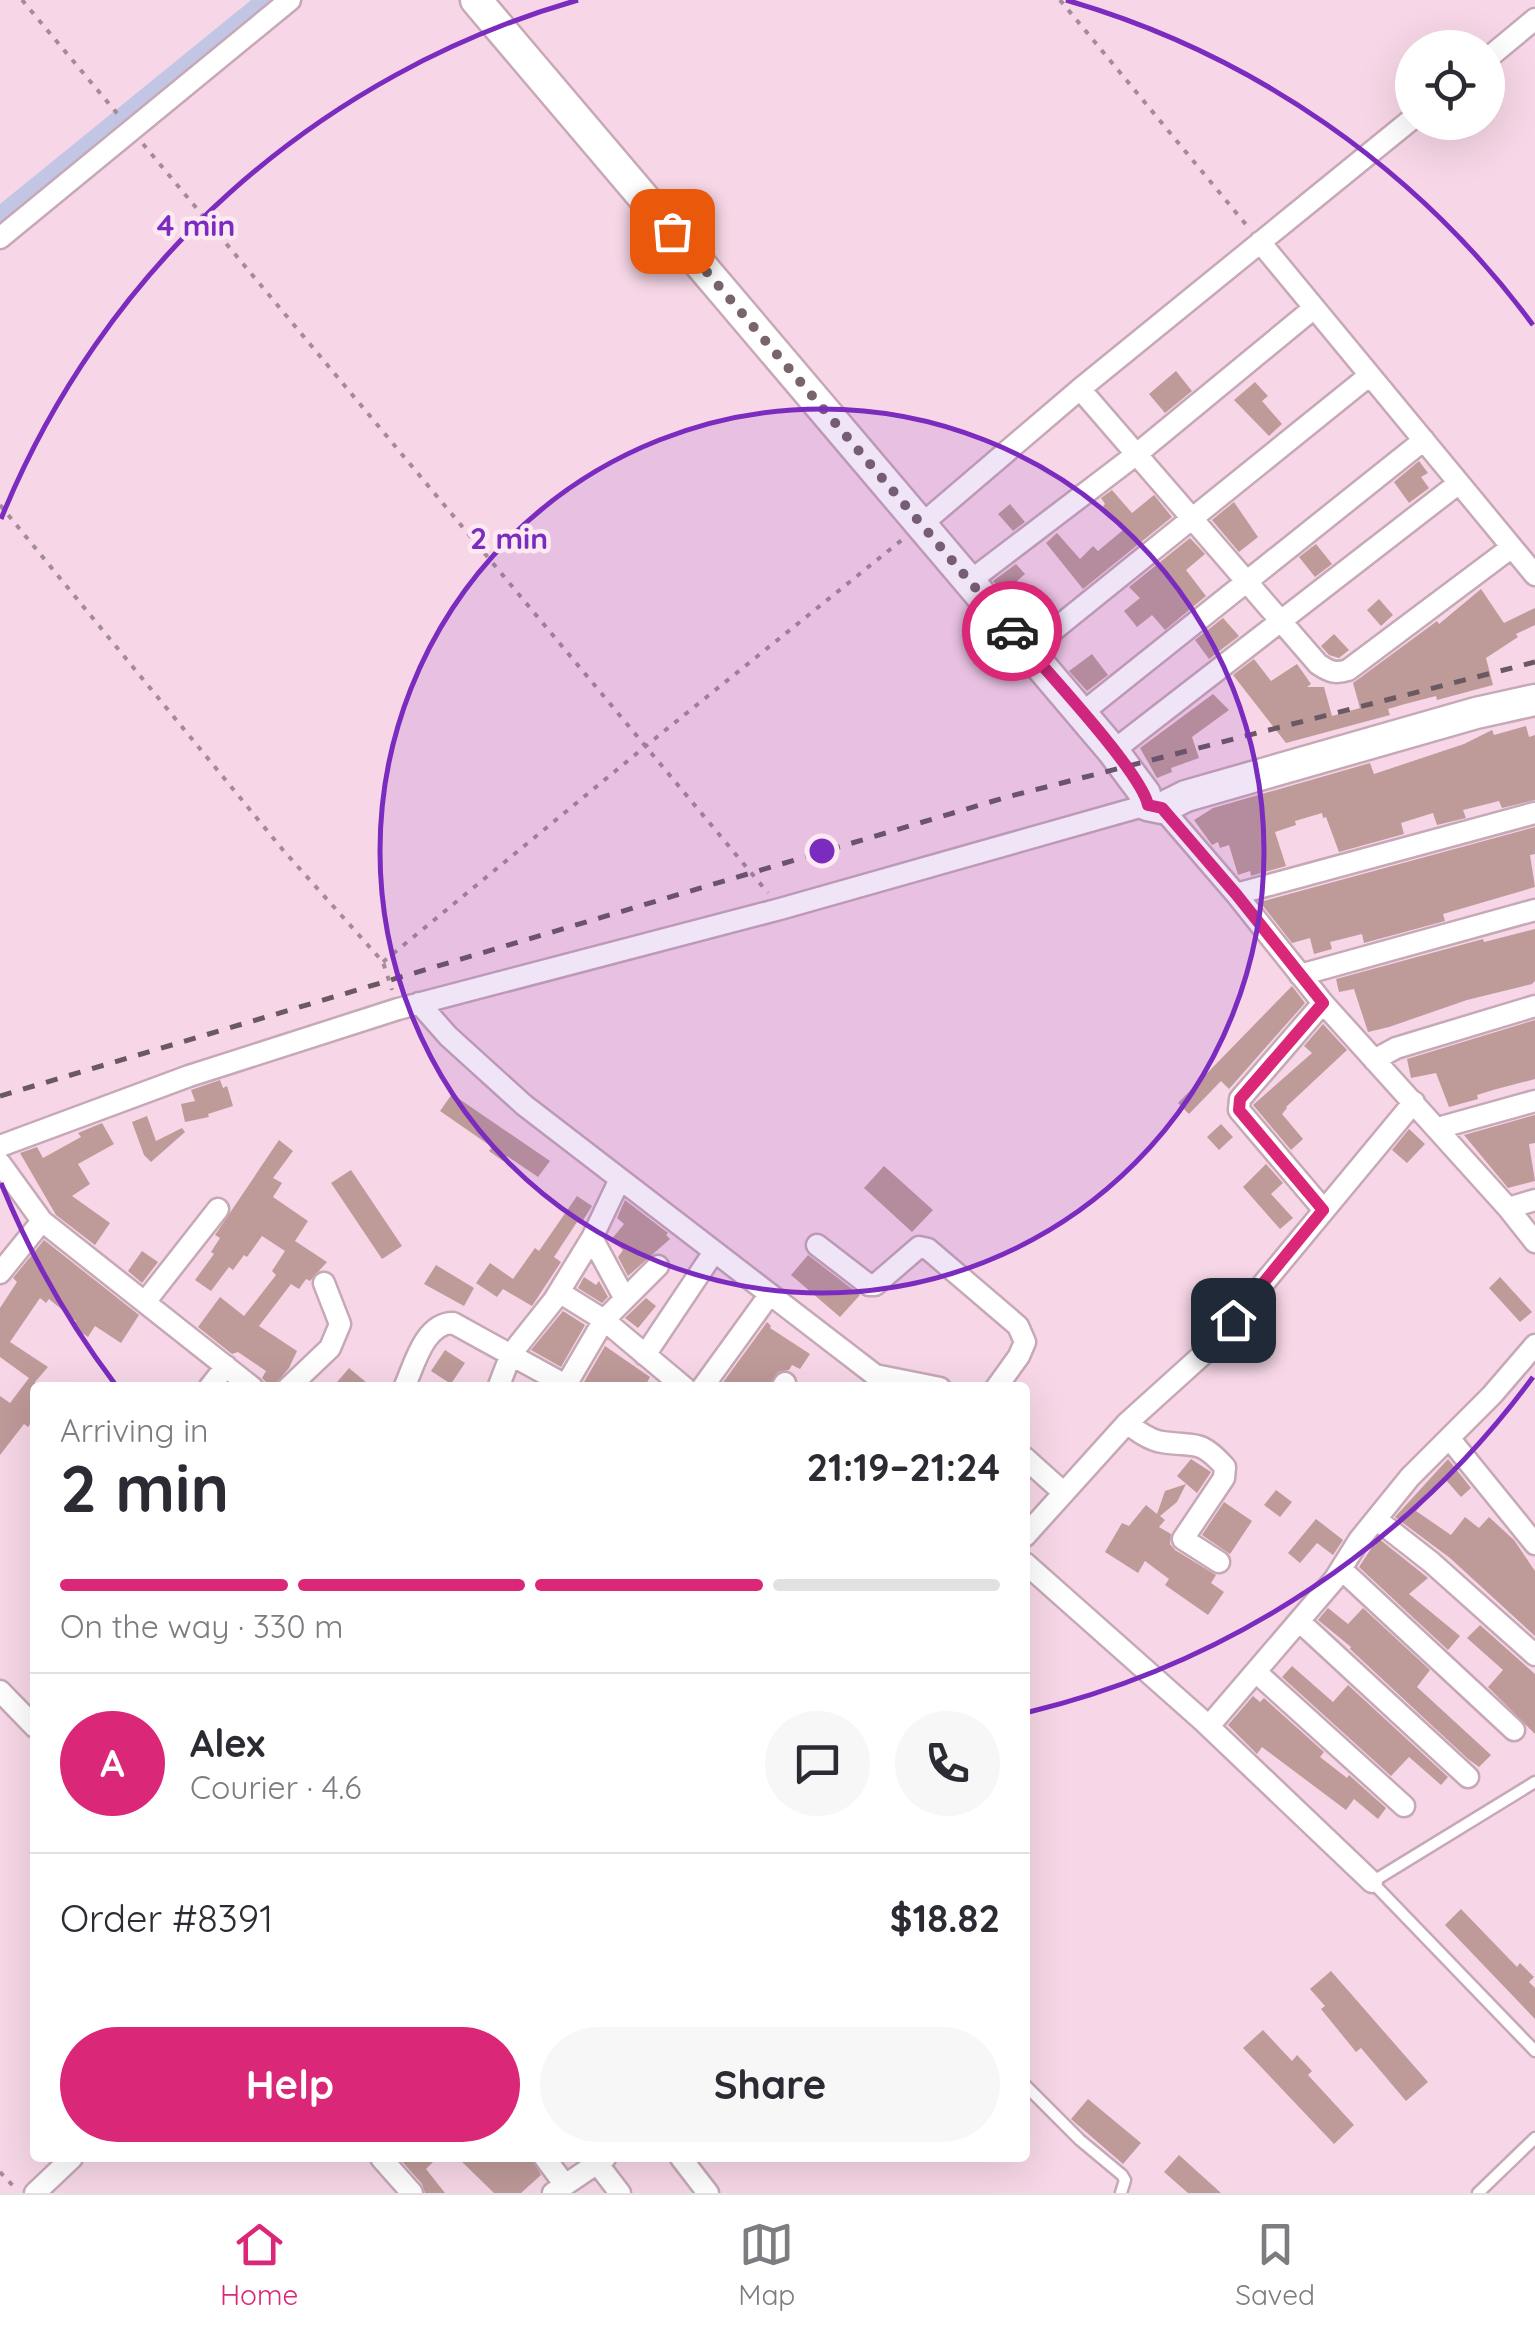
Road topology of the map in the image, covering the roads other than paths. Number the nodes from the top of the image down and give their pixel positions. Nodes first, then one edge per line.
1 (290, 0) edge
2 (476, 0) edge
3 (1535, 19) edge
4 (1505, 44) edge
5 (1395, 133) edge
6 (0, 238) edge
7 (1260, 242) junction
8 (1314, 308) junction
9 (1370, 375) junction
10 (1080, 389) junction
11 (1424, 440) junction
12 (1138, 453) junction
13 (1459, 483) junction
14 (1194, 518) junction
15 (922, 524) junction
16 (1512, 547) junction
17 (1535, 574) edge
18 (970, 581) junction
19 (1248, 581) junction
20 (1282, 620) junction
21 (1029, 650) junction
22 (1535, 700) edge
23 (1082, 714) junction
24 (1113, 750) junction
25 (1155, 806) junction
26 (1535, 813) edge
27 (1236, 894) junction
28 (1535, 910) edge
29 (1300, 975) junction
30 (419, 1003) junction
31 (1323, 1003) junction
32 (1535, 1006) edge
33 (1374, 1060) junction
34 (1535, 1100) edge
35 (1414, 1102) junction
36 (1438, 1128) junction
37 (0, 1146) edge
38 (0, 1162) edge
39 (620, 1179) junction
40 (1535, 1200) edge
41 (1508, 1208) junction
42 (218, 1209) dead end
43 (1323, 1210) junction
44 (42, 1221) junction
45 (592, 1238) junction
46 (1535, 1242) edge
47 (817, 1245) dead end
48 (714, 1252) junction
49 (658, 1266) dead end
50 (0, 1272) edge
51 (324, 1283) dead end
52 (559, 1292) junction
53 (770, 1294) junction
54 (625, 1299) junction
55 (145, 1302) junction
56 (604, 1320) junction
57 (1535, 1345) edge
58 (511, 1354) junction
59 (645, 1355) junction
60 (226, 1366) junction
61 (430, 1374) dead end
62 (214, 1382) edge
63 (246, 1382) edge
64 (294, 1382) edge
65 (406, 1382) edge
66 (413, 1382) edge
67 (500, 1382) edge
68 (561, 1382) edge
69 (570, 1382) edge
70 (678, 1382) edge
71 (706, 1382) edge
72 (910, 1382) edge
73 (1000, 1382) edge
74 (1127, 1423) junction
75 (1449, 1438) junction
76 (1030, 1462) edge
77 (1064, 1493) junction
78 (1376, 1518) junction
79 (1030, 1530) edge
80 (1535, 1544) edge
81 (1219, 1562) dead end
82 (1030, 1567) edge
83 (1342, 1568) junction
84 (1299, 1621) junction
85 (1535, 1655) edge
86 (1256, 1672) junction
87 (0, 1692) edge
88 (30, 1722) edge
89 (1209, 1726) junction
90 (1514, 1730) dead end
91 (1468, 1777) dead end
92 (1535, 1782) edge
93 (1404, 1806) dead end
94 (1372, 1882) junction
95 (1535, 2050) edge
96 (1030, 2090) edge
97 (1535, 2138) edge
98 (68, 2162) edge
99 (385, 2162) edge
100 (547, 2162) edge
101 (598, 2162) edge
102 (602, 2162) edge
103 (684, 2162) edge
104 (559, 2189) edge
105 (35, 2193) edge
106 (412, 2193) edge
107 (620, 2193) edge
108 (708, 2193) edge
109 (1121, 2193) edge
110 (1478, 2193) edge

1 - 6 street
2 - 15 street
3 - 4 street
5 - 7 street
7 - 8 street
7 - 10 street
8 - 9 street
8 - 12 street
9 - 11 street
9 - 14 street
10 - 12 street
10 - 15 street
11 - 13 street
11 - 19 street
12 - 14 street
12 - 18 street
13 - 16 street
13 - 20 street
14 - 19 street
14 - 21 street
15 - 18 street
16 - 17 street
16 - 20 street
18 - 21 street
19 - 20 street
19 - 23 street
20 - 24 street
21 - 23 street
22 - 25 street
23 - 24 street
24 - 25 street
25 - 27 street
25 - 30 street
26 - 27 street
27 - 29 street
28 - 29 street
29 - 31 street
30 - 37 street
30 - 39 street
31 - 33 street
31 - 43 street
32 - 33 street
33 - 35 street
34 - 36 street
35 - 36 street
35 - 43 street
36 - 41 street
38 - 44 street
39 - 45 street
39 - 48 street
40 - 41 street
41 - 46 street
42 - 55 street
43 - 74 street
44 - 50 street
44 - 55 street
45 - 52 street
45 - 54 street
47 - 73 street
48 - 53 street
48 - 59 street
49 - 54 street
51 - 64 street
52 - 56 street
52 - 58 street
53 - 71 street
53 - 72 street
54 - 56 street
55 - 60 street
56 - 59 street
56 - 69 street
57 - 75 street
58 - 65 street
58 - 67 street
58 - 68 street
59 - 70 street
60 - 62 street
60 - 63 street
61 - 66 street
74 - 77 street
74 - 81 street
75 - 78 street
75 - 80 street
76 - 77 street
77 - 79 street
78 - 83 street
78 - 85 street
82 - 89 street
83 - 84 street
83 - 90 street
84 - 86 street
84 - 91 street
86 - 89 street
86 - 93 street
87 - 88 street
89 - 94 street
92 - 94 lane
94 - 95 lane
96 - 109 lane
97 - 110 lane
98 - 105 street
99 - 106 street
100 - 104 street
101 - 104 street
102 - 107 street
103 - 108 street

